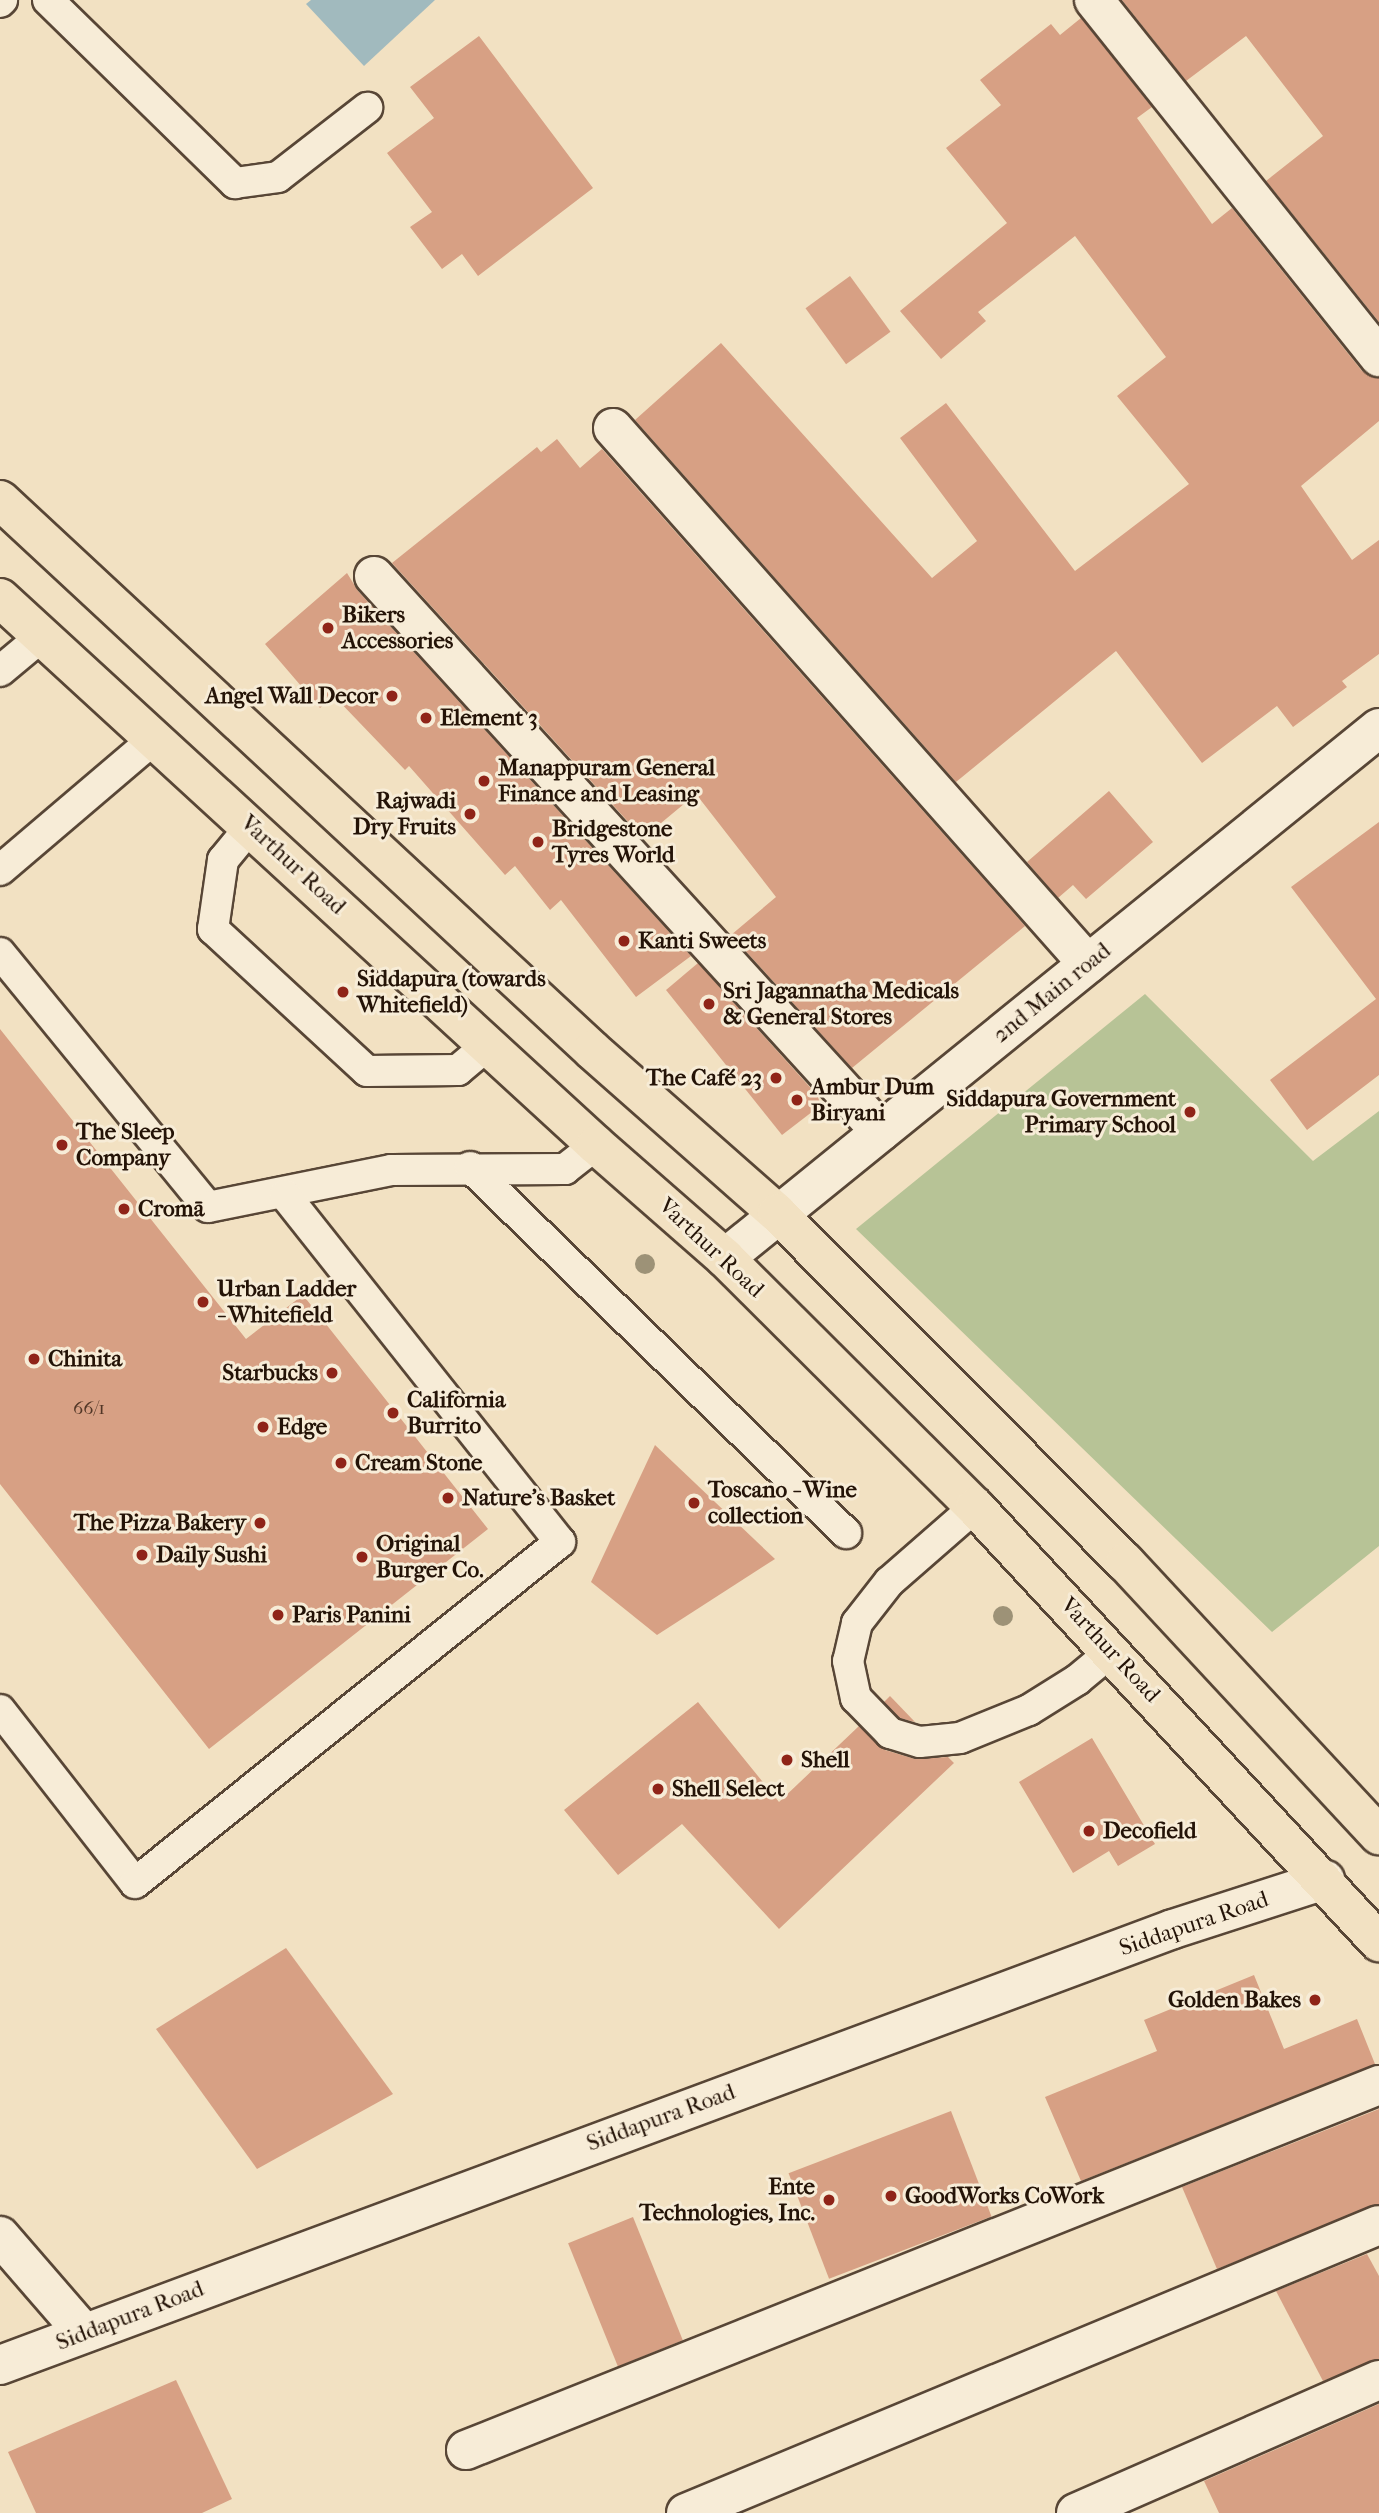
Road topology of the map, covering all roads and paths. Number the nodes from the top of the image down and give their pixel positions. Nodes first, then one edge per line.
1 (48, 0) edge
2 (1094, 0) edge
3 (367, 108) dead end
4 (1379, 357) edge
5 (613, 428) dead end
6 (0, 500) edge
7 (374, 576) dead end
8 (0, 598) edge
9 (41, 636) junction
10 (0, 671) edge
11 (1379, 728) edge
12 (156, 737) junction
13 (251, 826) junction
14 (0, 870) edge
15 (0, 953) edge
16 (1088, 964) junction
17 (489, 1044) junction
18 (881, 1132) junction
19 (596, 1145) junction
20 (470, 1167) junction
21 (285, 1195) junction
22 (777, 1213) junction
23 (725, 1258) junction
24 (975, 1507) junction
25 (846, 1533) dead end
26 (1112, 1651) junction
27 (0, 1710) edge
28 (1379, 1835) edge
29 (1325, 1880) junction
30 (1379, 1942) edge
31 (1379, 2085) edge
32 (1379, 2225) edge
33 (0, 2236) edge
34 (84, 2333) junction
35 (0, 2365) edge
36 (1379, 2380) edge
37 (466, 2449) dead end
38 (686, 2513) edge
39 (1076, 2513) edge

1 - 3 lane
2 - 4 street
5 - 16 street
6 - 22 main road
7 - 18 street
8 - 9 main road, Varthur Road
9 - 10 lane
9 - 12 main road, Varthur Road
11 - 16 street, 2nd Main road
12 - 13 main road, Varthur Road
12 - 14 lane
13 - 17 main road, Varthur Road
13 - 17 lane
15 - 21 lane
16 - 18 street, 2nd Main road
17 - 19 main road, Varthur Road
18 - 22 street, 2nd Main road
19 - 20 lane
19 - 23 main road, Varthur Road
20 - 21 lane
20 - 25 lane
21 - 27 lane
22 - 23 street, 2nd Main road
22 - 28 main road
23 - 24 main road, Varthur Road
24 - 26 main road, Varthur Road
24 - 26 lane
26 - 29 main road, Varthur Road
29 - 30 main road, Varthur Road
29 - 34 street, Siddapura Road
31 - 37 street
32 - 38 street
33 - 34 street
34 - 35 street, Siddapura Road
36 - 39 street

